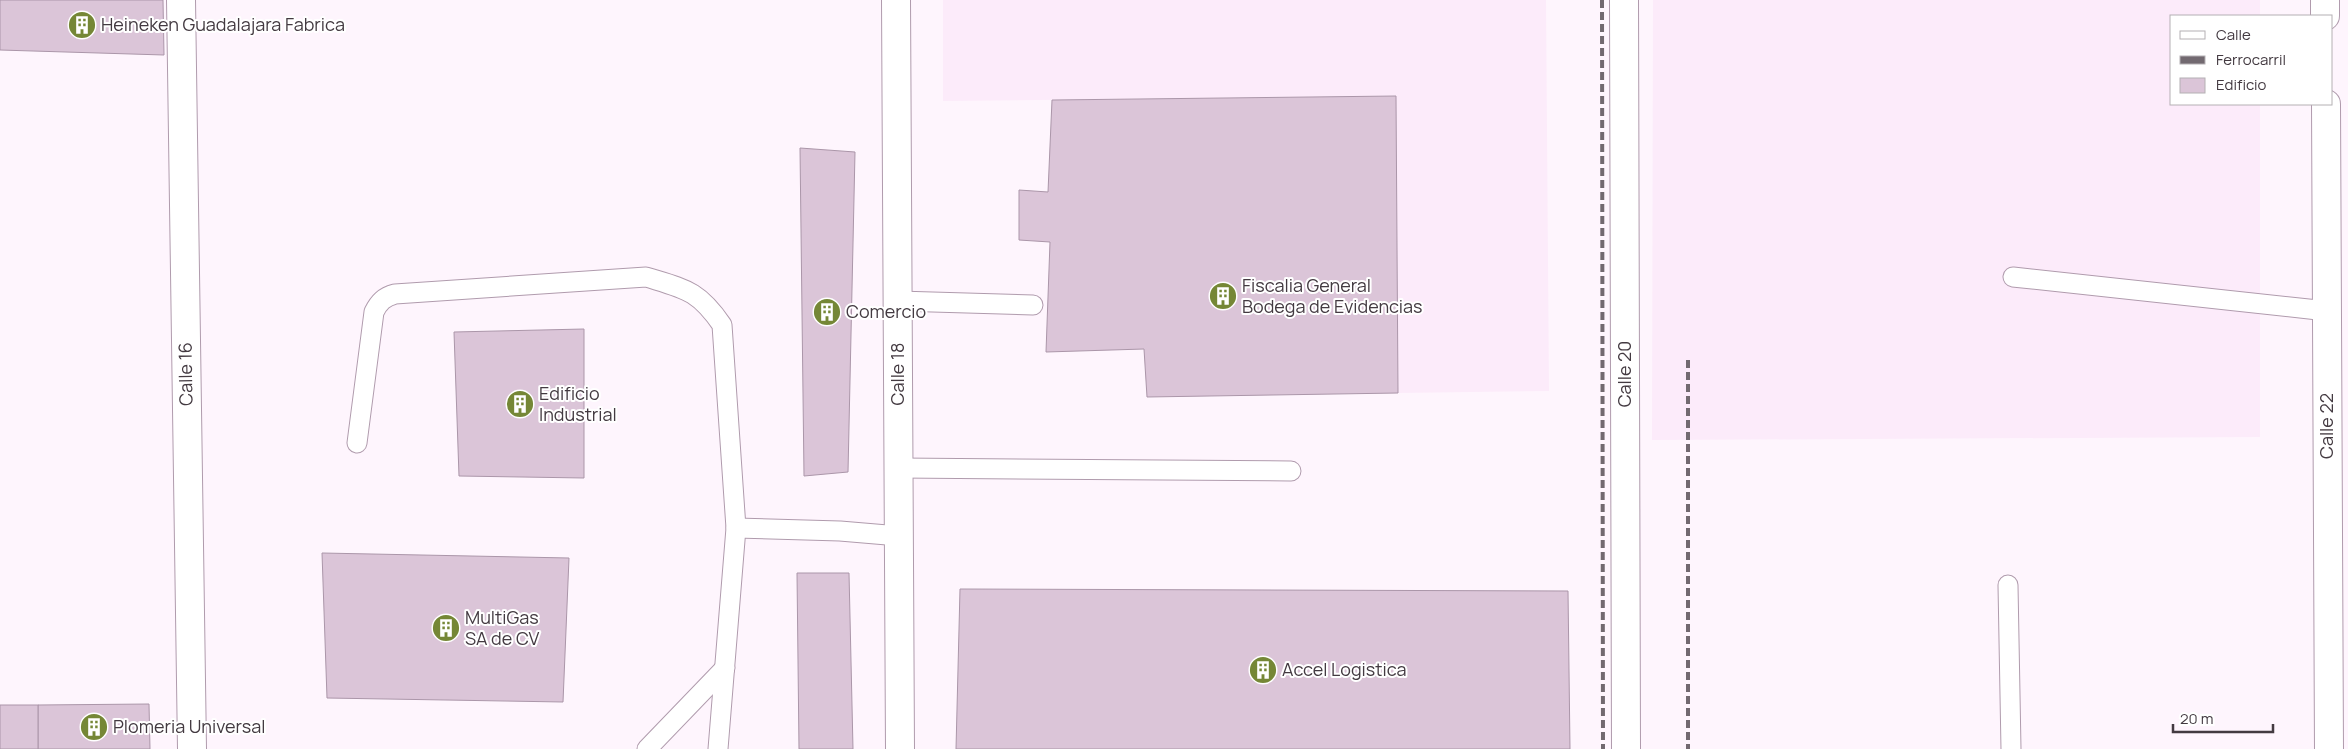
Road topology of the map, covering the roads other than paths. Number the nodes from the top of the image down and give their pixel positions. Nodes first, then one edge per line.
1 (181, 0) edge
2 (896, 0) edge
3 (1624, 0) edge
4 (2325, 0) edge
5 (2325, 15) edge
6 (2326, 105) edge
7 (2013, 277) dead end
8 (898, 301) junction
9 (1033, 305) dead end
10 (2327, 311) junction
11 (357, 443) dead end
12 (899, 468) junction
13 (1291, 471) dead end
14 (736, 528) junction
15 (899, 536) junction
16 (2008, 585) dead end
17 (725, 668) junction
18 (192, 749) edge
19 (647, 749) edge
20 (718, 749) edge
21 (900, 749) edge
22 (1626, 749) edge
23 (2011, 749) edge
24 (2329, 749) edge

1 - 18 street, Calle 16
2 - 8 street, Calle 18
3 - 22 street, Calle 20
4 - 5 street
6 - 10 street, Calle 22
7 - 10 lane
8 - 9 lane
8 - 12 street, Calle 18
10 - 24 street, Calle 22
11 - 14 lane
12 - 13 lane
12 - 15 street, Calle 18
14 - 15 lane
14 - 17 lane
15 - 21 street, Calle 18
16 - 23 lane
17 - 19 lane
17 - 20 lane

